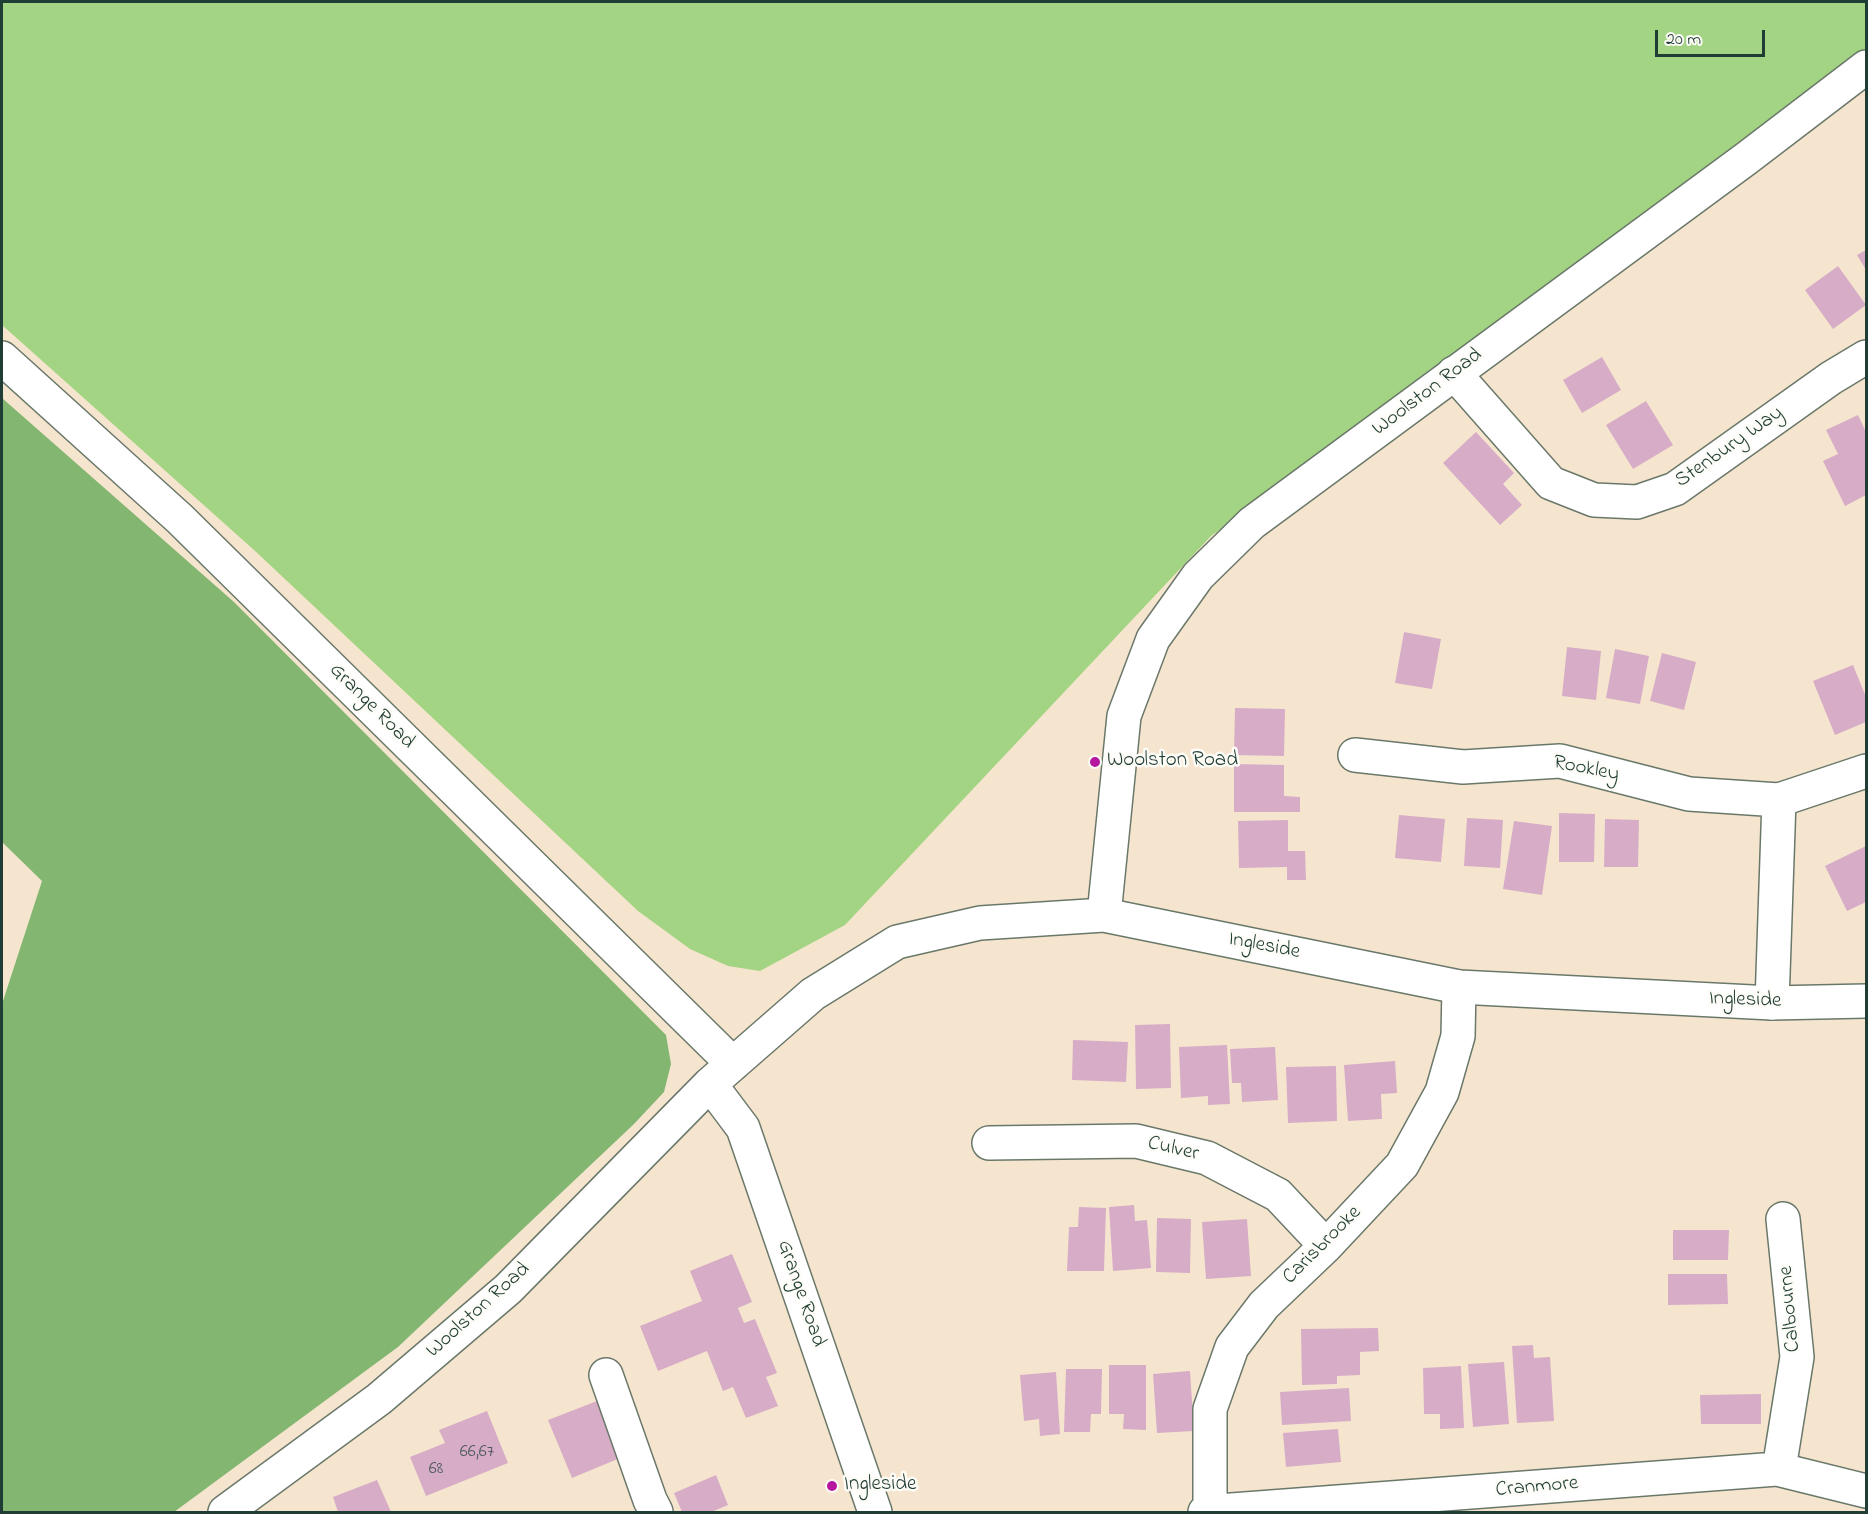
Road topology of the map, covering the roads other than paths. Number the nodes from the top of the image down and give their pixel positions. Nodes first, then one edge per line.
1 (1866, 67) edge
2 (1866, 357) edge
3 (2, 358) edge
4 (1454, 374) junction
5 (1355, 755) dead end
6 (1866, 771) edge
7 (1779, 800) junction
8 (1104, 915) junction
9 (1459, 987) junction
10 (1866, 1001) edge
11 (1772, 1003) junction
12 (722, 1074) junction
13 (989, 1143) dead end
14 (1783, 1219) dead end
15 (1326, 1246) junction
16 (606, 1375) dead end
17 (1779, 1469) junction
18 (1866, 1491) edge
19 (1469, 1503) edge
20 (225, 1512) edge
21 (656, 1512) edge
22 (875, 1512) edge
23 (1208, 1512) edge

1 - 4 street, Woolston Road
2 - 4 street, Stenbury Way
3 - 12 street, Grange Road
4 - 8 street, Woolston Road
5 - 7 street, Rookley
6 - 7 street, Rookley
7 - 11 street
8 - 9 street, Ingleside
8 - 12 street, Ingleside
9 - 11 street, Ingleside
9 - 15 street, Carisbrooke
10 - 11 street, Ingleside
12 - 20 street, Woolston Road
12 - 22 street, Grange Road
13 - 15 street, Culver
14 - 17 street, Calbourne
15 - 23 street, Carisbrooke
16 - 21 street
17 - 18 street, Cranmore
17 - 19 street, Cranmore
19 - 23 street, Cranmore

